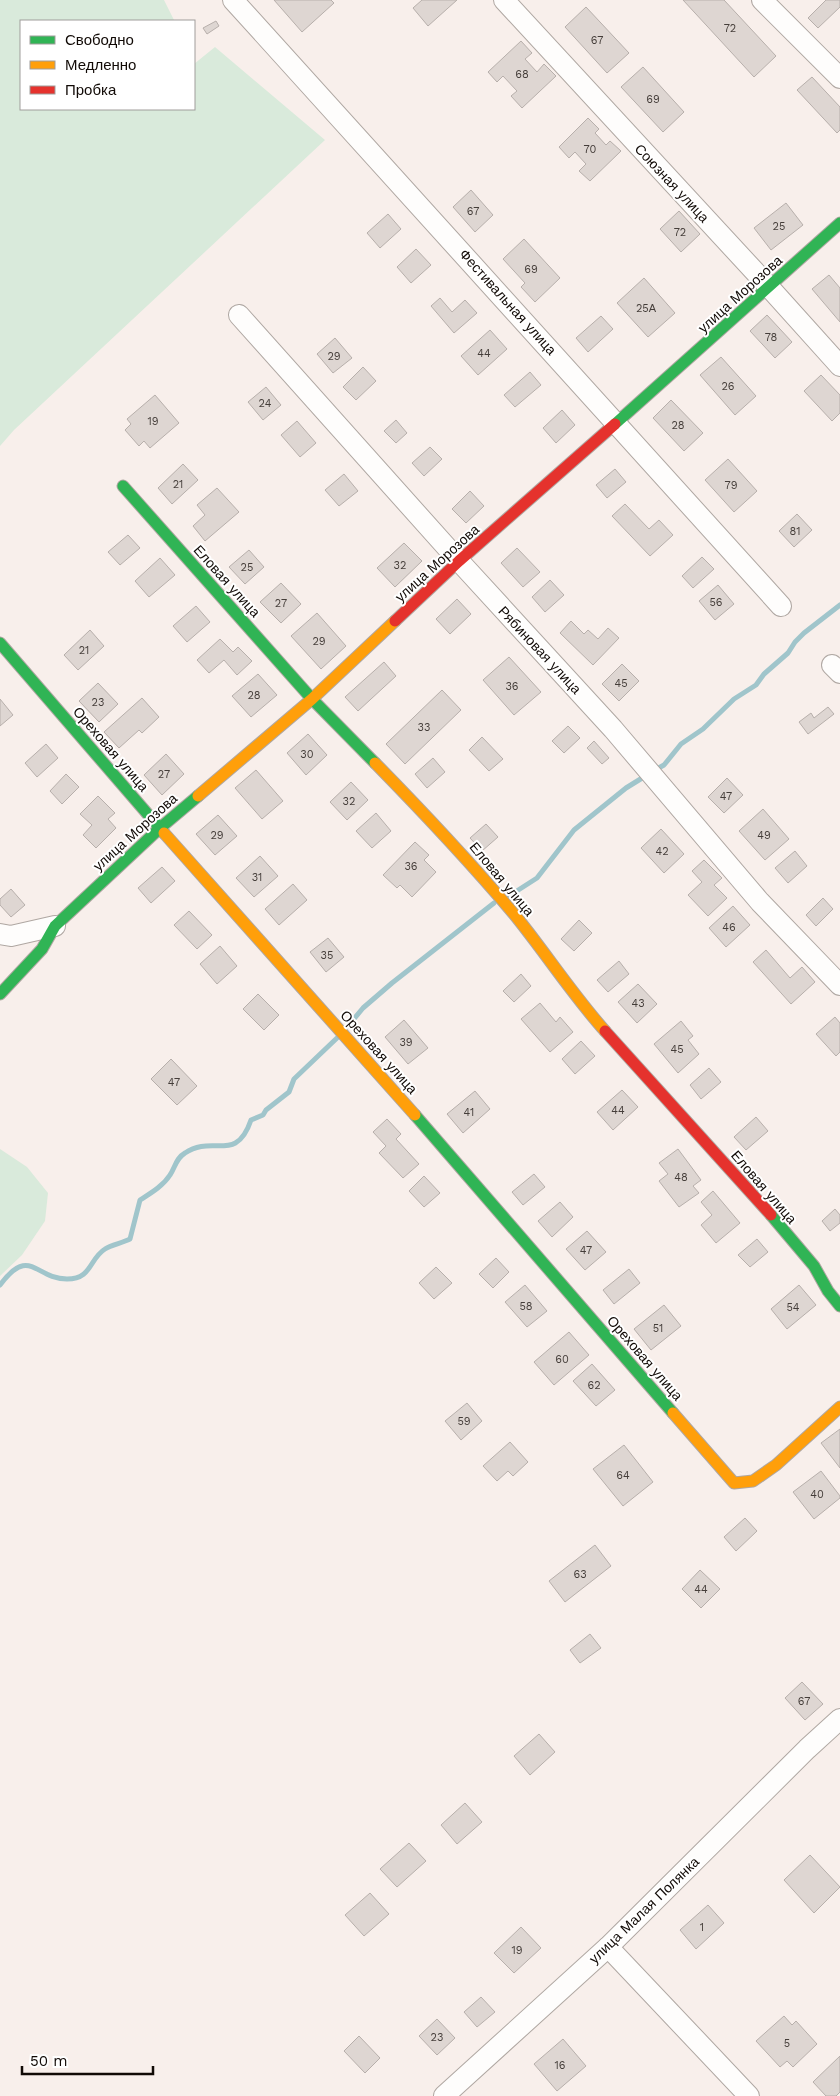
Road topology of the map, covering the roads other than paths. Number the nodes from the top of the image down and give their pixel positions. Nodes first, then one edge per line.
1 (233, 0) edge
2 (504, 0) edge
3 (762, 0) edge
4 (840, 78) edge
5 (840, 223) edge
6 (769, 287) junction
7 (239, 315) dead end
8 (840, 366) edge
9 (617, 423) junction
10 (123, 486) dead end
11 (459, 561) junction
12 (781, 606) dead end
13 (0, 643) edge
14 (312, 699) junction
15 (160, 828) junction
16 (55, 926) junction
17 (0, 934) edge
18 (840, 985) edge
19 (0, 994) edge
20 (840, 1306) edge
21 (840, 1407) edge
22 (840, 1719) edge
23 (608, 1947) junction
24 (444, 2096) edge
25 (750, 2096) edge

1 - 9 street, Фестивальная улица
2 - 6 street, Союзная улица
3 - 4 street
5 - 6 street, улица Морозова
6 - 8 street, Союзная улица
6 - 9 street, улица Морозова
7 - 11 street, Рябиновая улица
9 - 11 street, улица Морозова
9 - 12 street, Фестивальная улица
10 - 14 street, Еловая улица
11 - 14 street, улица Морозова
11 - 18 street, Рябиновая улица
13 - 15 street, Ореховая улица
14 - 15 street, улица Морозова
14 - 20 street, Еловая улица
15 - 16 street, улица Морозова
15 - 21 street, Ореховая улица
16 - 17 street
16 - 19 street, улица Морозова
22 - 23 street, улица Малая Полянка
23 - 24 street, улица Малая Полянка
23 - 25 street

